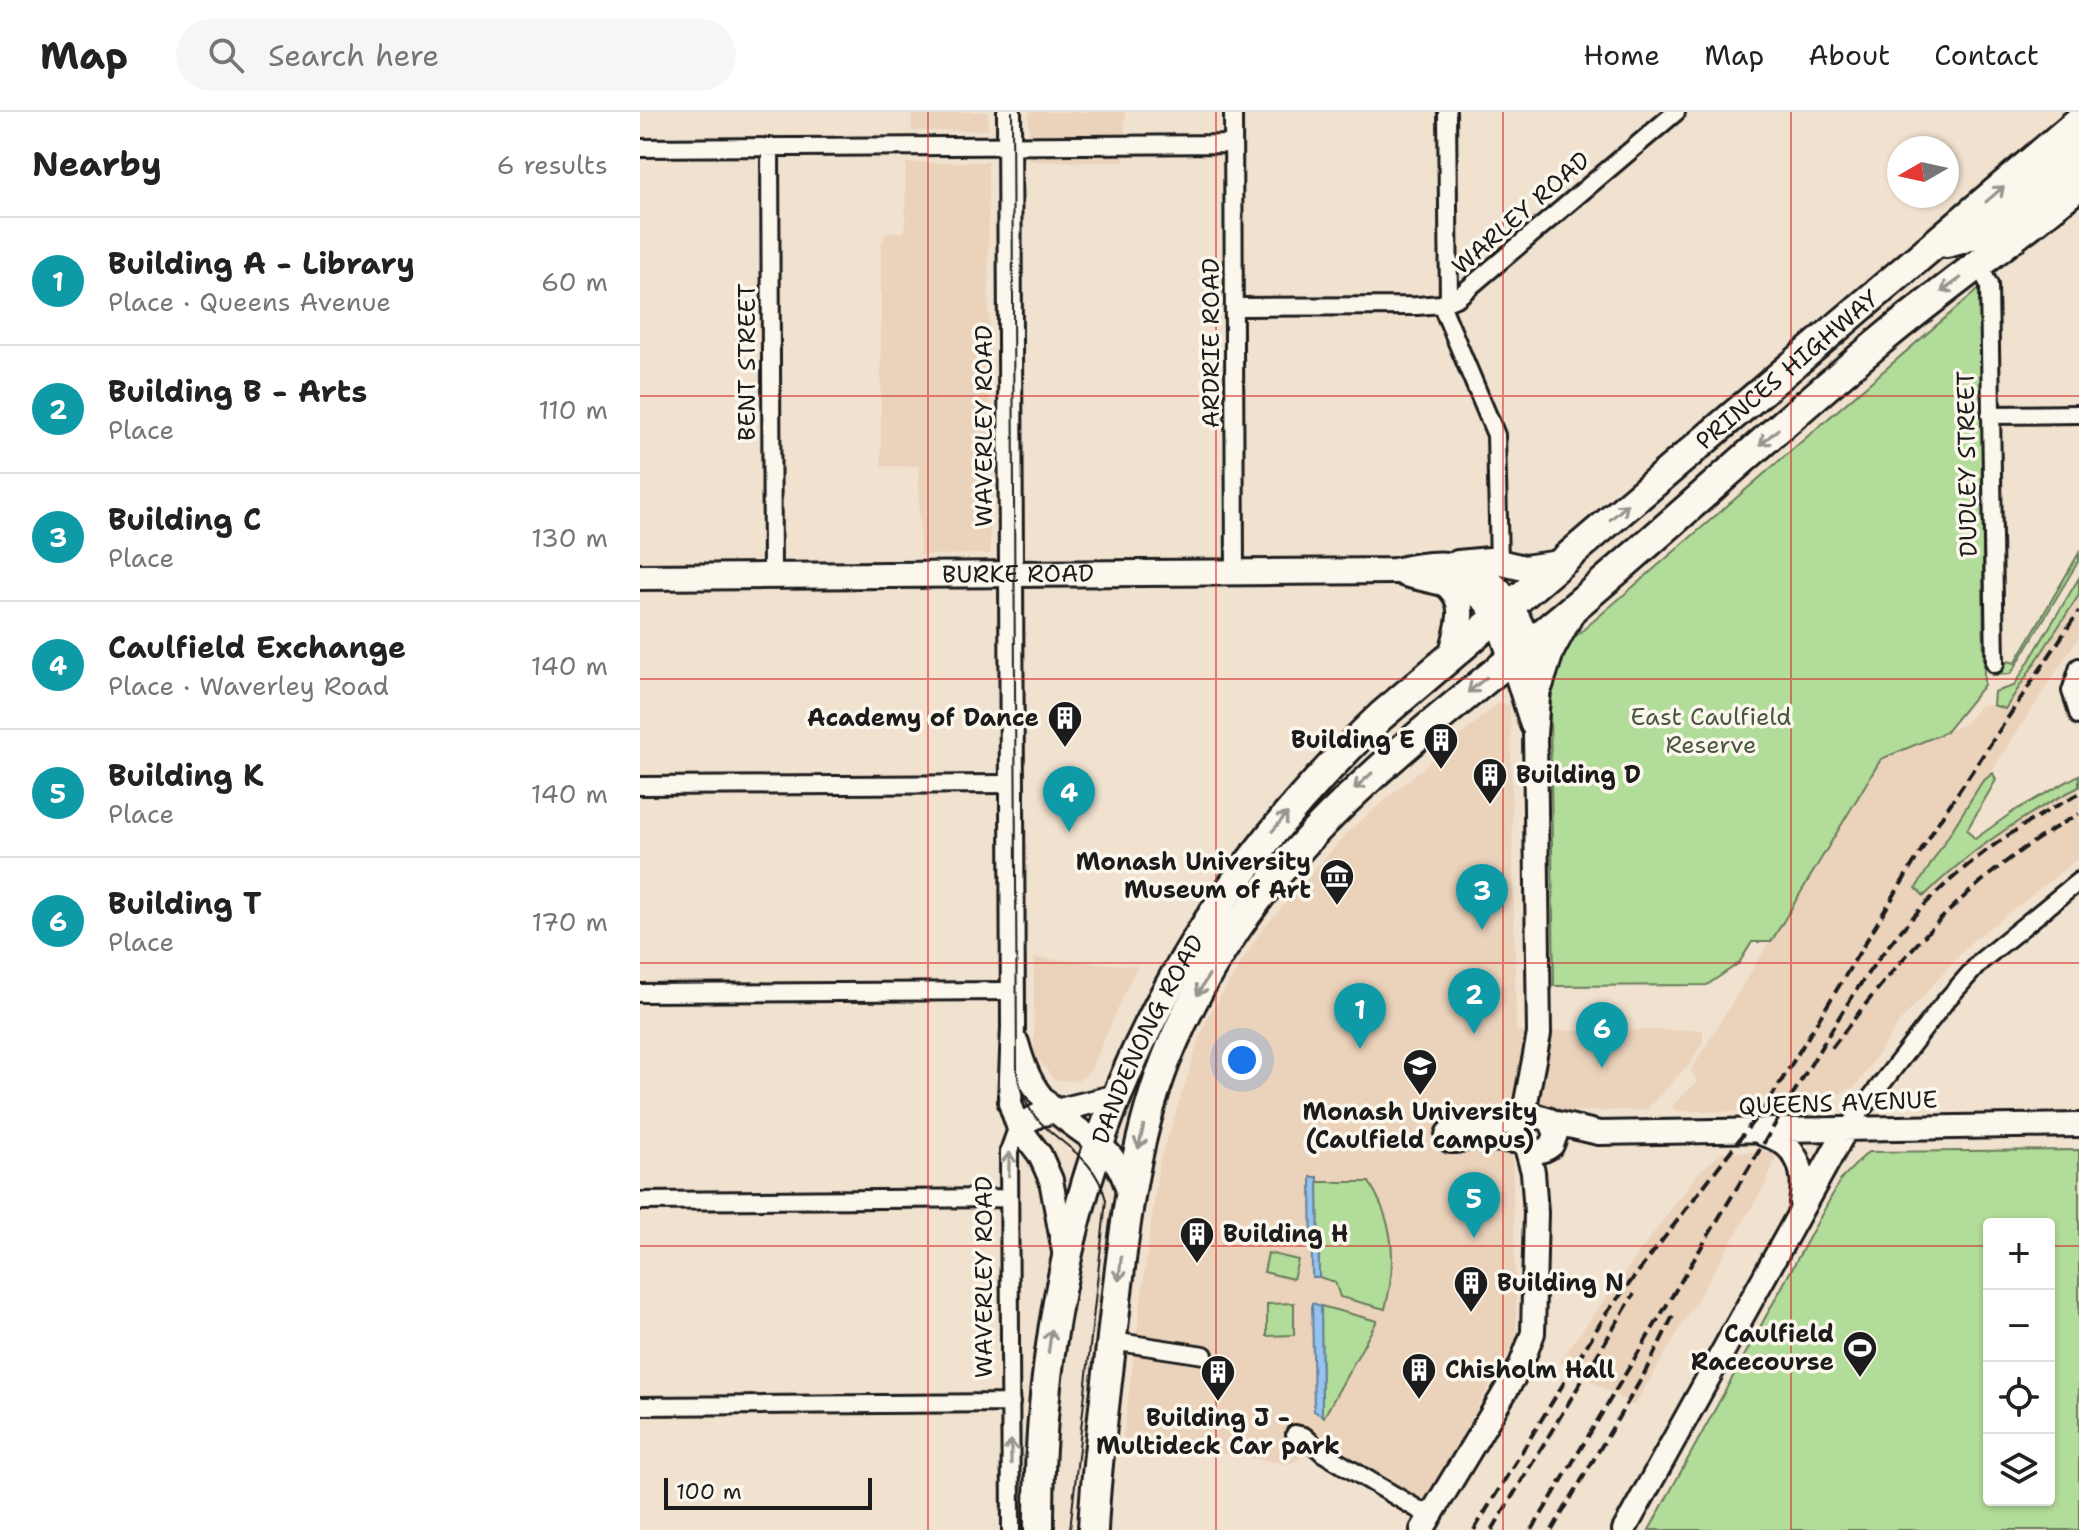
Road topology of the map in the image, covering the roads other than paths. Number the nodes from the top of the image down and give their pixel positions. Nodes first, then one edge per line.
1 (1009, 112) edge
2 (1233, 112) edge
3 (1447, 112) edge
4 (1676, 112) edge
5 (1663, 118) edge
6 (2079, 121) edge
7 (1233, 144) junction
8 (770, 147) junction
9 (1009, 147) junction
10 (640, 148) edge
11 (2079, 152) edge
12 (2079, 185) edge
13 (2019, 219) junction
14 (1936, 245) junction
15 (1979, 265) junction
16 (1445, 303) junction
17 (1235, 307) junction
18 (2079, 414) edge
19 (1990, 415) junction
20 (1499, 562) junction
21 (1560, 563) junction
22 (1235, 573) junction
23 (1446, 573) junction
24 (1011, 575) junction
25 (772, 576) junction
26 (640, 577) edge
27 (1578, 603) junction
28 (1505, 612) junction
29 (1520, 651) junction
30 (1451, 656) junction
31 (1995, 664) dead end
32 (2079, 667) edge
33 (1539, 692) junction
34 (2079, 716) edge
35 (1535, 734) junction
36 (1011, 784) junction
37 (640, 786) edge
38 (2079, 881) edge
39 (1012, 991) junction
40 (640, 993) edge
41 (1013, 1027) junction
42 (1537, 1052) junction
43 (1117, 1096) junction
44 (1055, 1111) junction
45 (1551, 1121) junction
46 (2079, 1125) edge
47 (1018, 1126) junction
48 (1845, 1131) junction
49 (1750, 1132) junction
50 (1599, 1133) junction
51 (1524, 1134) junction
52 (1455, 1136) dead end
53 (1099, 1142) junction
54 (1551, 1146) junction
55 (1009, 1198) junction
56 (1129, 1198) junction
57 (640, 1201) edge
58 (1800, 1212) junction
59 (1536, 1213) junction
60 (1065, 1258) junction
61 (1112, 1341) junction
62 (1204, 1355) dead end
63 (1011, 1403) junction
64 (640, 1406) edge
65 (1295, 1434) dead end
66 (1427, 1523) edge
67 (1036, 1524) edge
68 (1011, 1530) edge
69 (1093, 1530) edge
70 (1624, 1530) edge

1 - 9 street, WAVERLEY ROAD
2 - 7 street, ARDRIE ROAD
3 - 16 street
4 - 5 street, WARLEY ROAD
5 - 16 street, WARLEY ROAD
14 -> 6 highway, PRINCES HIGHWAY
7 - 9 street
7 - 17 street, ARDRIE ROAD
8 - 9 street
8 - 10 street
8 - 25 street, BENT STREET
9 - 24 street, WAVERLEY ROAD
11 - 13 highway
12 - 13 highway, PRINCES HIGHWAY
13 - 14 highway
13 - 15 highway, PRINCES HIGHWAY
21 -> 14 highway, PRINCES HIGHWAY
15 - 19 street, DUDLEY STREET
15 -> 27 highway, PRINCES HIGHWAY
16 - 17 street, WARLEY ROAD
16 - 20 street
17 - 22 street, ARDRIE ROAD
18 - 19 street
19 - 31 street, DUDLEY STREET
20 - 21 main road
20 - 23 main road
21 - 28 highway, PRINCES HIGHWAY
22 - 23 main road, BURKE ROAD
22 - 24 main road, BURKE ROAD
23 - 28 main road, BURKE ROAD
23 - 30 main road
24 - 25 main road, BURKE ROAD
24 - 36 street, WAVERLEY ROAD
25 - 26 main road, BURKE ROAD
27 - 29 highway, PRINCES HIGHWAY
27 - 33 street
28 - 29 main road, BURKE ROAD
28 - 30 highway, DANDENONG ROAD
29 - 33 street
29 - 35 street
29 -> 56 highway, DANDENONG ROAD
43 -> 30 highway, DANDENONG ROAD
32 - 34 street
33 - 35 street
35 - 42 street
36 - 37 street
36 - 39 street, WAVERLEY ROAD
38 - 48 street
39 - 40 street
39 - 41 street, WAVERLEY ROAD
41 - 44 street, WAVERLEY ROAD
41 - 47 street, WAVERLEY ROAD
42 - 45 street
42 - 51 street
43 - 44 street
43 - 53 highway, DANDENONG ROAD
44 - 47 street
44 - 53 street, WAVERLEY ROAD
45 - 50 street, QUEENS AVENUE
45 - 51 street
45 - 54 street
46 - 48 street, QUEENS AVENUE
55 -> 47 street, WAVERLEY ROAD
47 - 60 street
48 - 49 street, QUEENS AVENUE
48 - 58 street
49 - 50 street, QUEENS AVENUE
49 - 58 street
50 - 54 street, QUEENS AVENUE
51 - 52 street
51 - 54 street
51 - 59 street
53 - 56 street, WAVERLEY ROAD
53 - 60 highway, DANDENONG ROAD
54 - 59 street
55 - 57 street
55 - 63 street, WAVERLEY ROAD
56 -> 61 highway, DANDENONG ROAD
58 - 70 street
59 - 66 street
67 -> 60 highway, DANDENONG ROAD
61 - 62 street
61 - 69 highway, DANDENONG ROAD
63 - 64 street
68 -> 63 street, WAVERLEY ROAD
65 - 66 street

